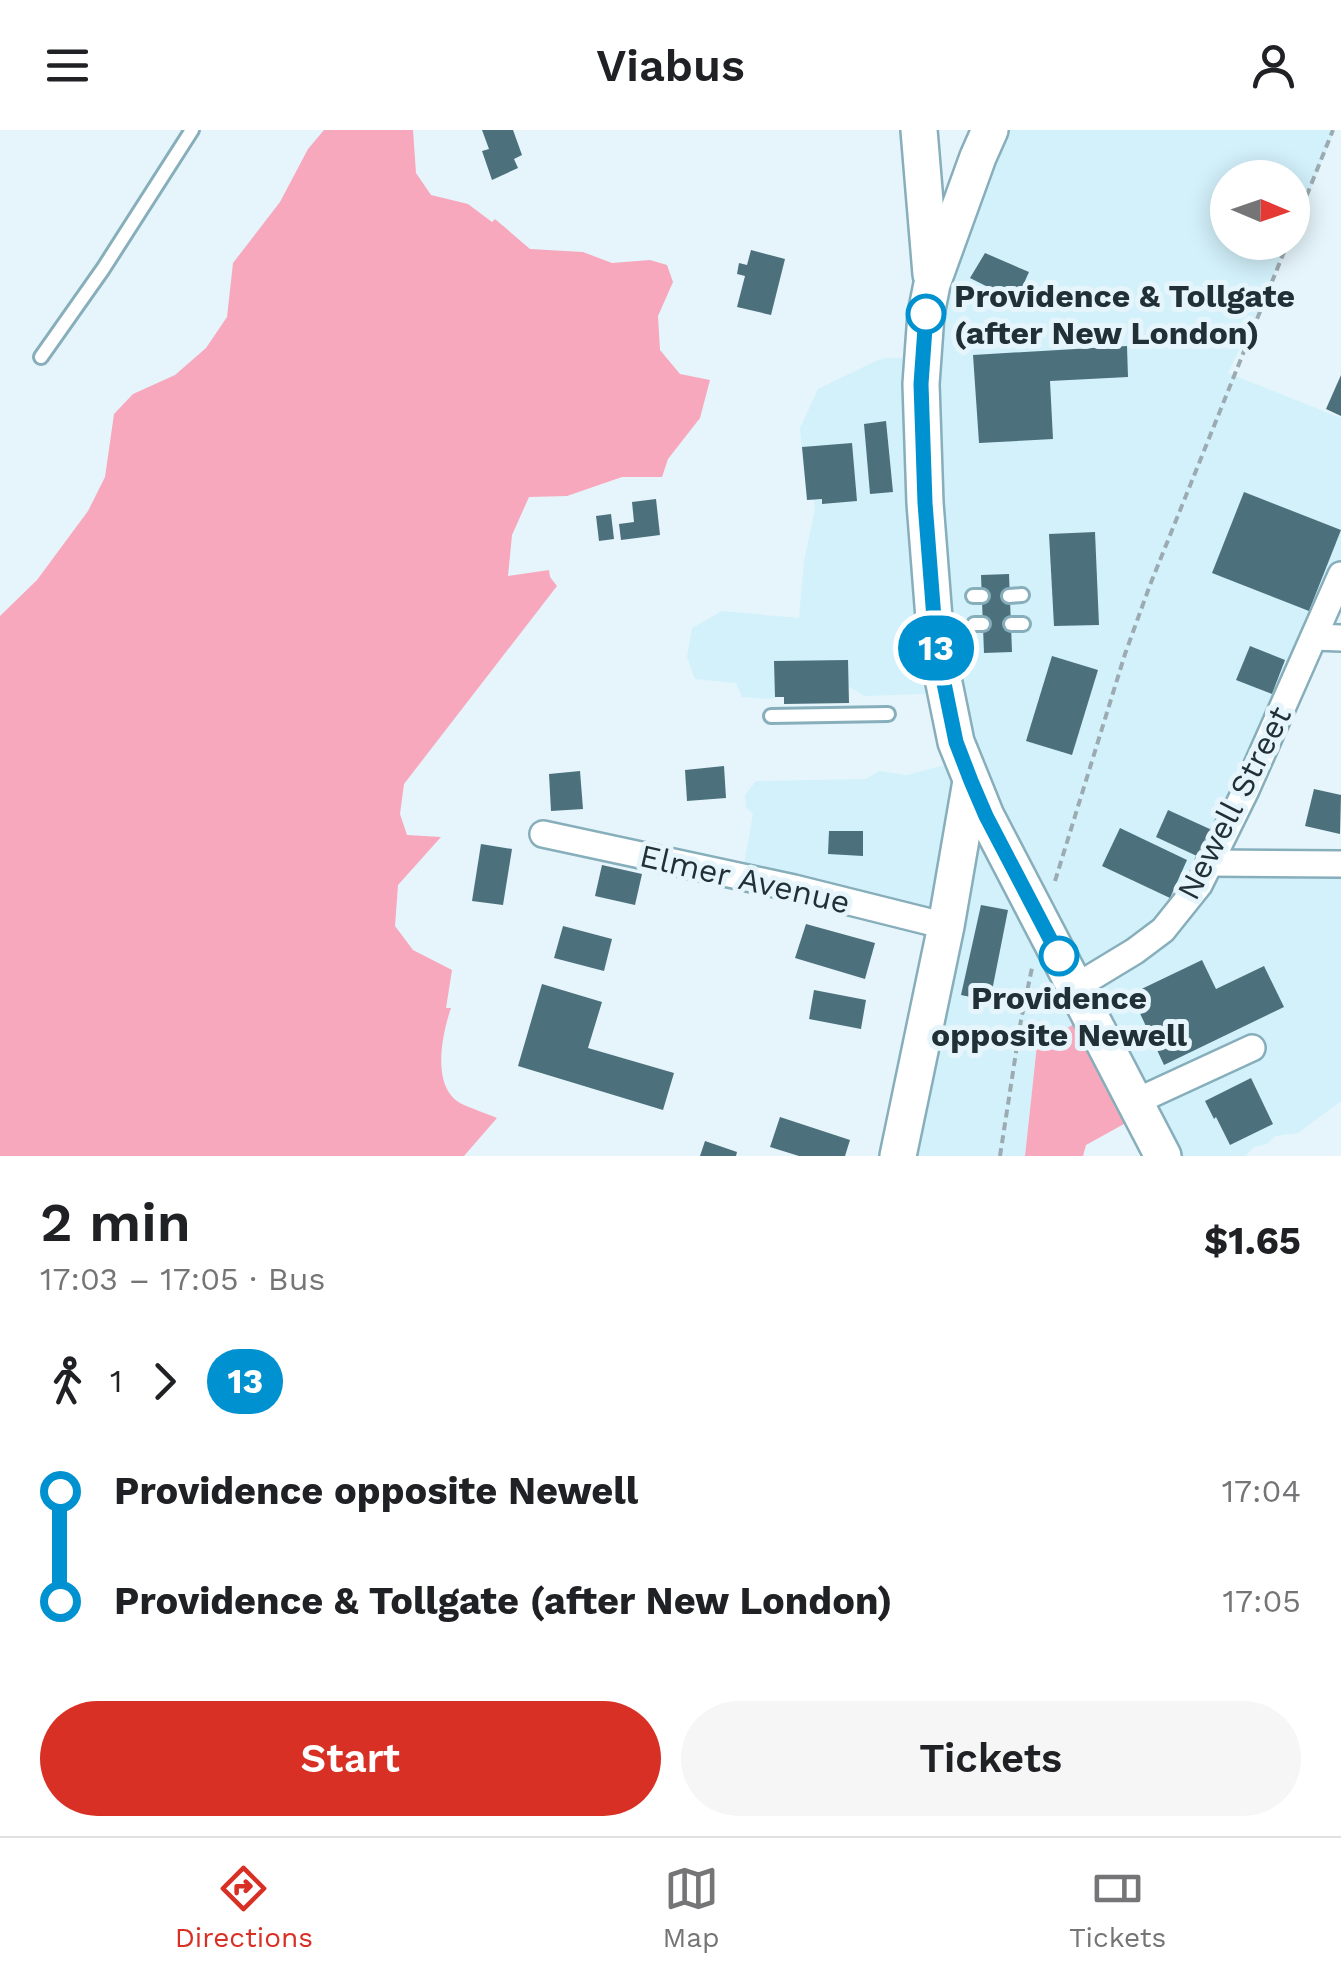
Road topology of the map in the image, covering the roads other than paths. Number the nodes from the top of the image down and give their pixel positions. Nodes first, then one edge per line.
1 (192, 130) edge
2 (919, 130) edge
3 (990, 130) edge
4 (932, 284) junction
5 (42, 357) dead end
6 (1341, 575) edge
7 (1314, 637) junction
8 (1341, 638) edge
9 (888, 714) dead end
10 (772, 716) dead end
11 (971, 781) junction
12 (543, 834) dead end
13 (1210, 864) junction
14 (1341, 864) edge
15 (946, 926) junction
16 (1074, 988) junction
17 (1252, 1048) dead end
18 (1135, 1102) junction
19 (898, 1156) edge
20 (1163, 1156) edge

1 - 5 lane
2 - 4 main road
3 - 4 main road
4 - 11 main road
6 - 7 street, Newell Street
7 - 8 street
7 - 13 street, Newell Street
9 - 10 lane
11 - 15 main road
11 - 16 main road
12 - 15 street, Elmer Avenue
13 - 14 street
13 - 16 street, Newell Street
15 - 19 main road
16 - 18 main road
17 - 18 street
18 - 20 main road

